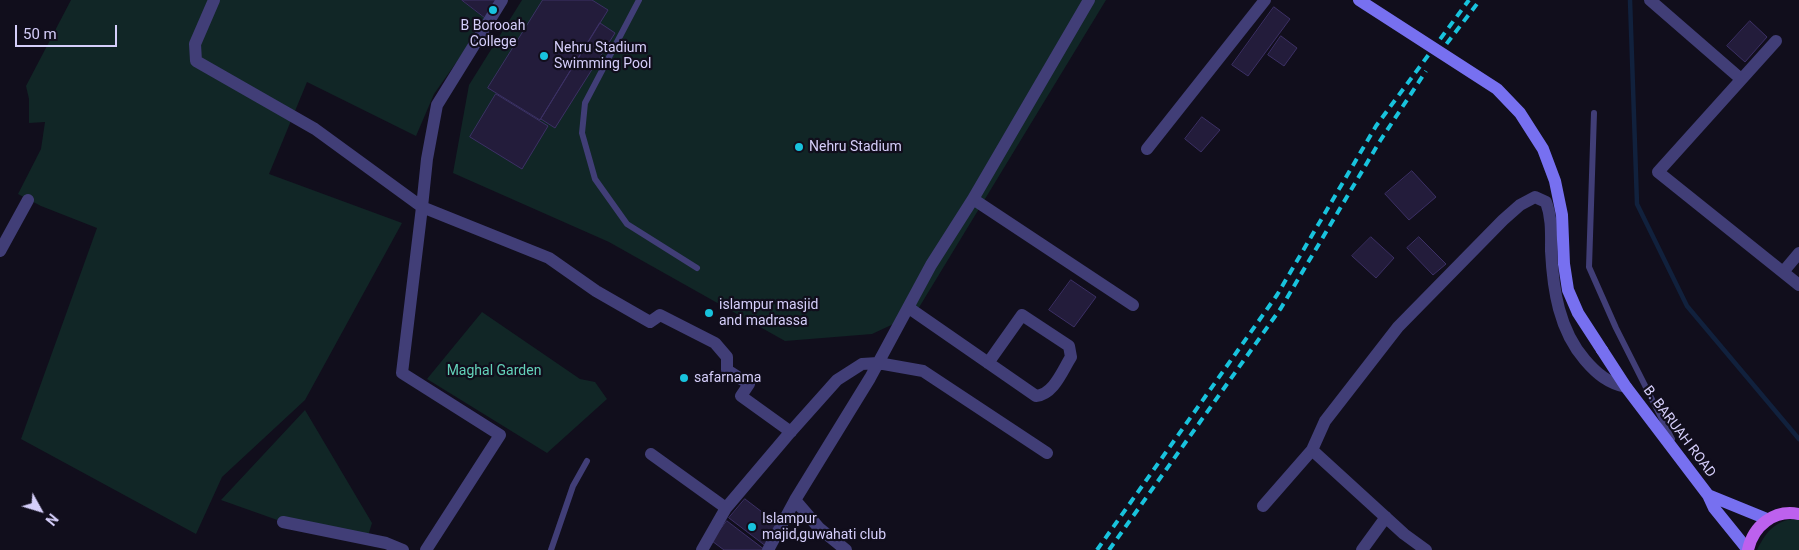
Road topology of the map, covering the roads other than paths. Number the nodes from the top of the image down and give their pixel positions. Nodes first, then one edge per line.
1 (214, 0) edge
2 (502, 0) edge
3 (639, 0) edge
4 (1089, 0) edge
5 (1265, 0) edge
6 (1359, 0) edge
7 (1650, 0) edge
8 (1776, 41) dead end
9 (1741, 79) junction
10 (1594, 113) dead end
11 (1147, 149) dead end
12 (973, 199) junction
13 (28, 200) dead end
14 (422, 207) junction
15 (0, 251) edge
16 (1799, 252) edge
17 (697, 268) dead end
18 (1783, 272) junction
19 (1799, 285) edge
20 (1133, 305) dead end
21 (909, 308) junction
22 (878, 363) junction
23 (988, 363) junction
24 (1626, 387) junction
25 (791, 432) junction
26 (1312, 450) junction
27 (1047, 453) dead end
28 (651, 454) dead end
29 (1682, 458) junction
30 (587, 460) dead end
31 (1708, 495) junction
32 (795, 500) junction
33 (1263, 506) dead end
34 (726, 508) junction
35 (1797, 511) edge
36 (1386, 518) junction
37 (1767, 519) junction
38 (283, 522) dead end
39 (403, 550) edge
40 (426, 550) edge
41 (551, 550) edge
42 (702, 550) edge
43 (768, 550) edge
44 (846, 550) edge
45 (1362, 550) edge
46 (1426, 550) edge
47 (1748, 550) edge

1 - 14 street
2 - 14 street
3 - 17 lane
4 - 12 street
5 - 11 street
6 - 24 main road, B. BARUAH ROAD, bridge
7 - 9 street
8 - 9 street
9 - 18 street
10 - 29 lane
12 - 20 street
12 - 21 street
13 - 15 street
14 - 25 street
14 - 40 street
16 - 18 street
18 - 19 street
21 - 22 street
21 - 23 street
22 - 25 street
22 - 27 street
22 - 32 street
23 - 23 street
24 - 26 street
24 - 29 main road, B. BARUAH ROAD
25 - 34 street
26 - 33 street
26 - 36 street
28 - 34 street
29 - 31 main road, B. BARUAH ROAD
30 - 41 lane
31 - 37 main road, B. BARUAH ROAD
31 - 47 main road, B. BARUAH ROAD
32 - 43 street
32 - 44 street
34 - 42 street
35 - 37 main road
36 - 45 street
36 - 46 street
37 - 47 main road
38 - 39 street

